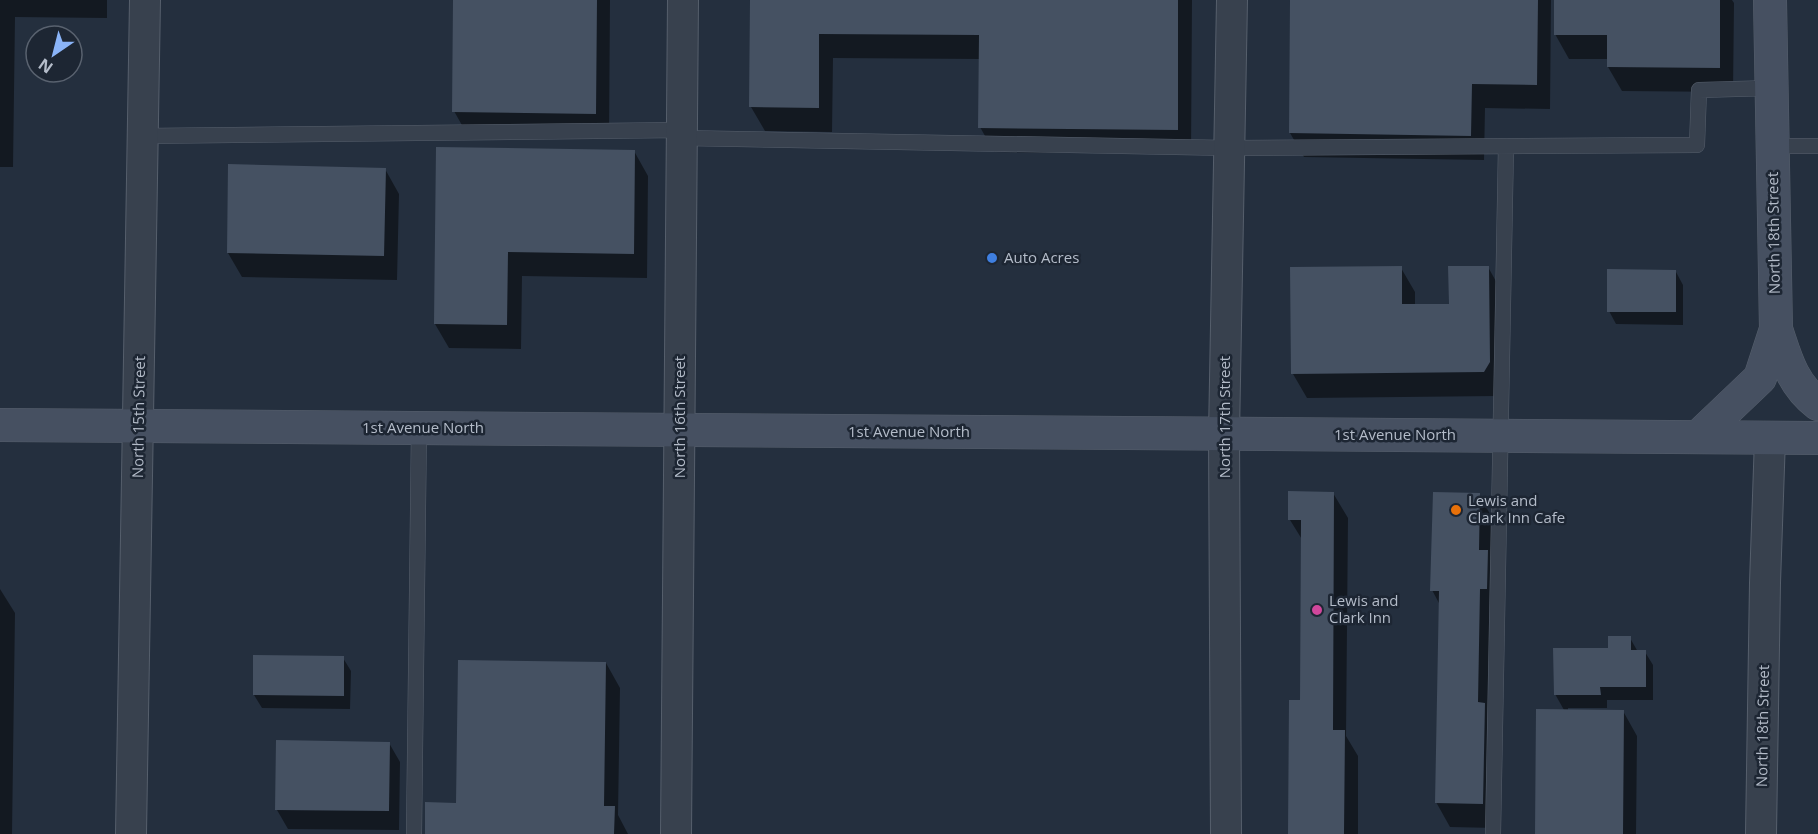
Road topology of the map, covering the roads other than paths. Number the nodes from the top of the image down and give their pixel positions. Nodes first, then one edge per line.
1 (145, 0) edge
2 (683, 0) edge
3 (1232, 0) edge
4 (1770, 0) edge
5 (1772, 88) junction
6 (681, 134) junction
7 (143, 136) junction
8 (1506, 146) junction
9 (1773, 146) junction
10 (1818, 146) edge
11 (1229, 148) junction
12 (1776, 329) junction
13 (1818, 404) edge
14 (0, 425) edge
15 (139, 426) junction
16 (419, 428) junction
17 (680, 430) junction
18 (1224, 434) junction
19 (1502, 436) junction
20 (1698, 437) junction
21 (1770, 438) junction
22 (1818, 438) edge
23 (131, 834) edge
24 (414, 834) edge
25 (676, 834) edge
26 (1226, 834) edge
27 (1493, 834) edge
28 (1761, 834) edge

1 - 7 street, North 15th Street
2 - 6 street, North 16th Street
3 - 11 street, North 17th Street
4 - 5 main road, North 18th Street
5 - 8 lane
5 - 9 main road, North 18th Street
6 - 7 lane
6 - 11 lane
6 - 17 street, North 16th Street
7 - 15 street, North 15th Street
8 - 11 lane
8 - 19 lane
9 - 10 lane
9 - 12 main road, North 18th Street
11 - 18 street, North 17th Street
12 - 13 main road
12 - 20 main road, North 18th Street
14 - 15 main road, 1st Avenue North
15 - 16 main road, 1st Avenue North
15 - 23 street, North 15th Street
16 - 17 main road, 1st Avenue North
16 - 24 lane
17 - 18 main road, 1st Avenue North
17 - 25 street, North 16th Street
18 - 19 main road, 1st Avenue North
18 - 26 street, North 17th Street
19 - 20 main road, 1st Avenue North
19 - 27 lane
20 - 21 main road, 1st Avenue North
21 - 22 main road, 1st Avenue North
21 - 28 street, North 18th Street

